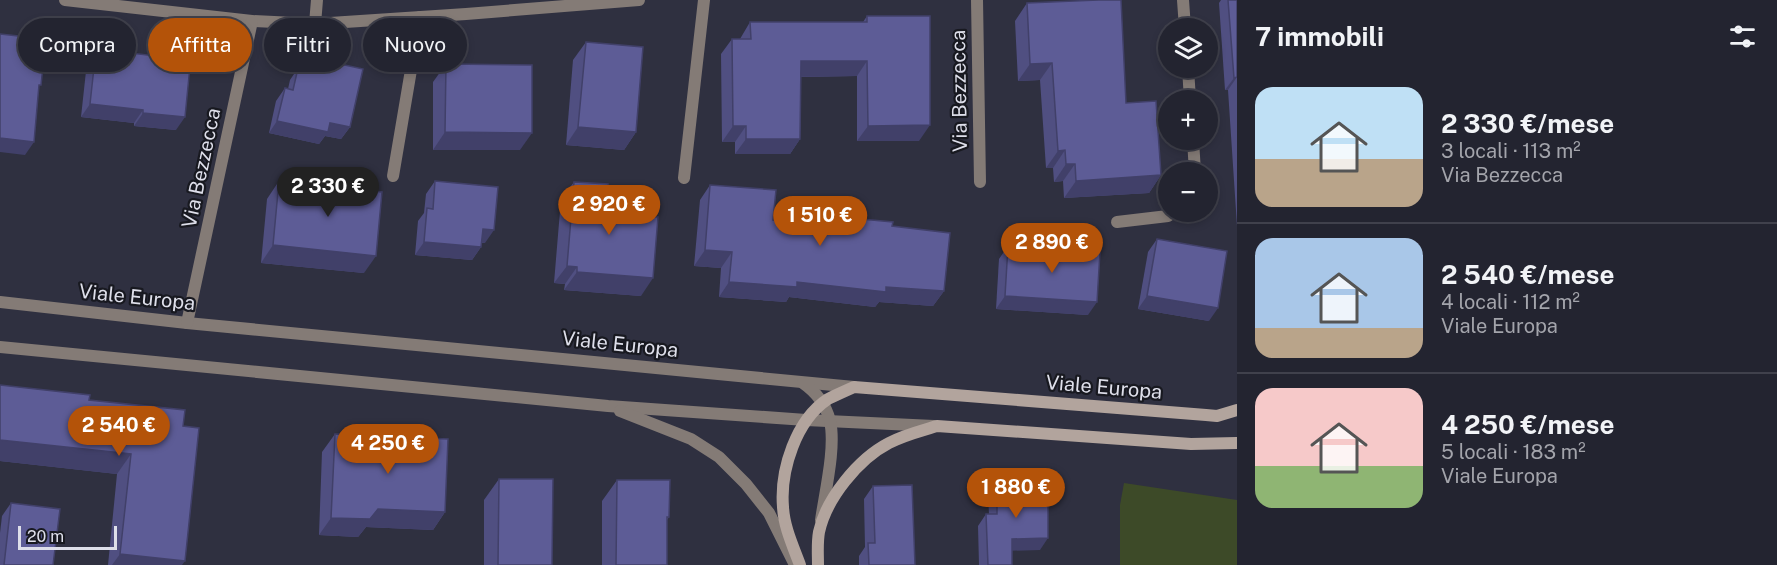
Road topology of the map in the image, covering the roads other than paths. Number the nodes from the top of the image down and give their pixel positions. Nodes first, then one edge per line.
1 (65, 0) edge
2 (317, 0) edge
3 (639, 0) edge
4 (704, 0) edge
5 (976, 0) edge
6 (1183, 0) edge
7 (420, 17) junction
8 (225, 18) edge
9 (316, 18) edge
10 (1184, 18) edge
11 (252, 21) edge
12 (264, 22) edge
13 (351, 22) edge
14 (241, 72) edge
15 (393, 176) dead end
16 (684, 177) dead end
17 (980, 182) dead end
18 (1158, 217) edge
19 (1117, 222) dead end
20 (0, 302) edge
21 (188, 323) junction
22 (0, 347) edge
23 (802, 382) junction
24 (854, 387) junction
25 (823, 404) junction
26 (608, 406) junction
27 (1237, 410) edge
28 (806, 420) junction
29 (830, 421) junction
30 (937, 426) junction
31 (1237, 443) edge
32 (819, 533) junction
33 (795, 565) edge
34 (800, 565) edge
35 (818, 565) edge

1 - 8 street
2 - 9 street
3 - 7 street
4 - 16 street
5 - 17 street, Via Bezzecca
6 - 10 street
7 - 13 street
7 - 15 street
11 - 12 street
14 - 21 street, Via Bezzecca
18 - 19 street
20 - 21 street, Viale Europa
21 - 23 street, Viale Europa
22 - 26 street
23 - 24 street, Viale Europa
23 - 25 street
24 - 25 street
24 - 27 street, Viale Europa
25 - 28 street
25 - 29 street
26 - 28 street
26 - 33 street
28 - 29 street
28 - 34 street
29 - 30 street
29 - 32 street
30 - 31 street
30 - 32 street
32 - 35 street

